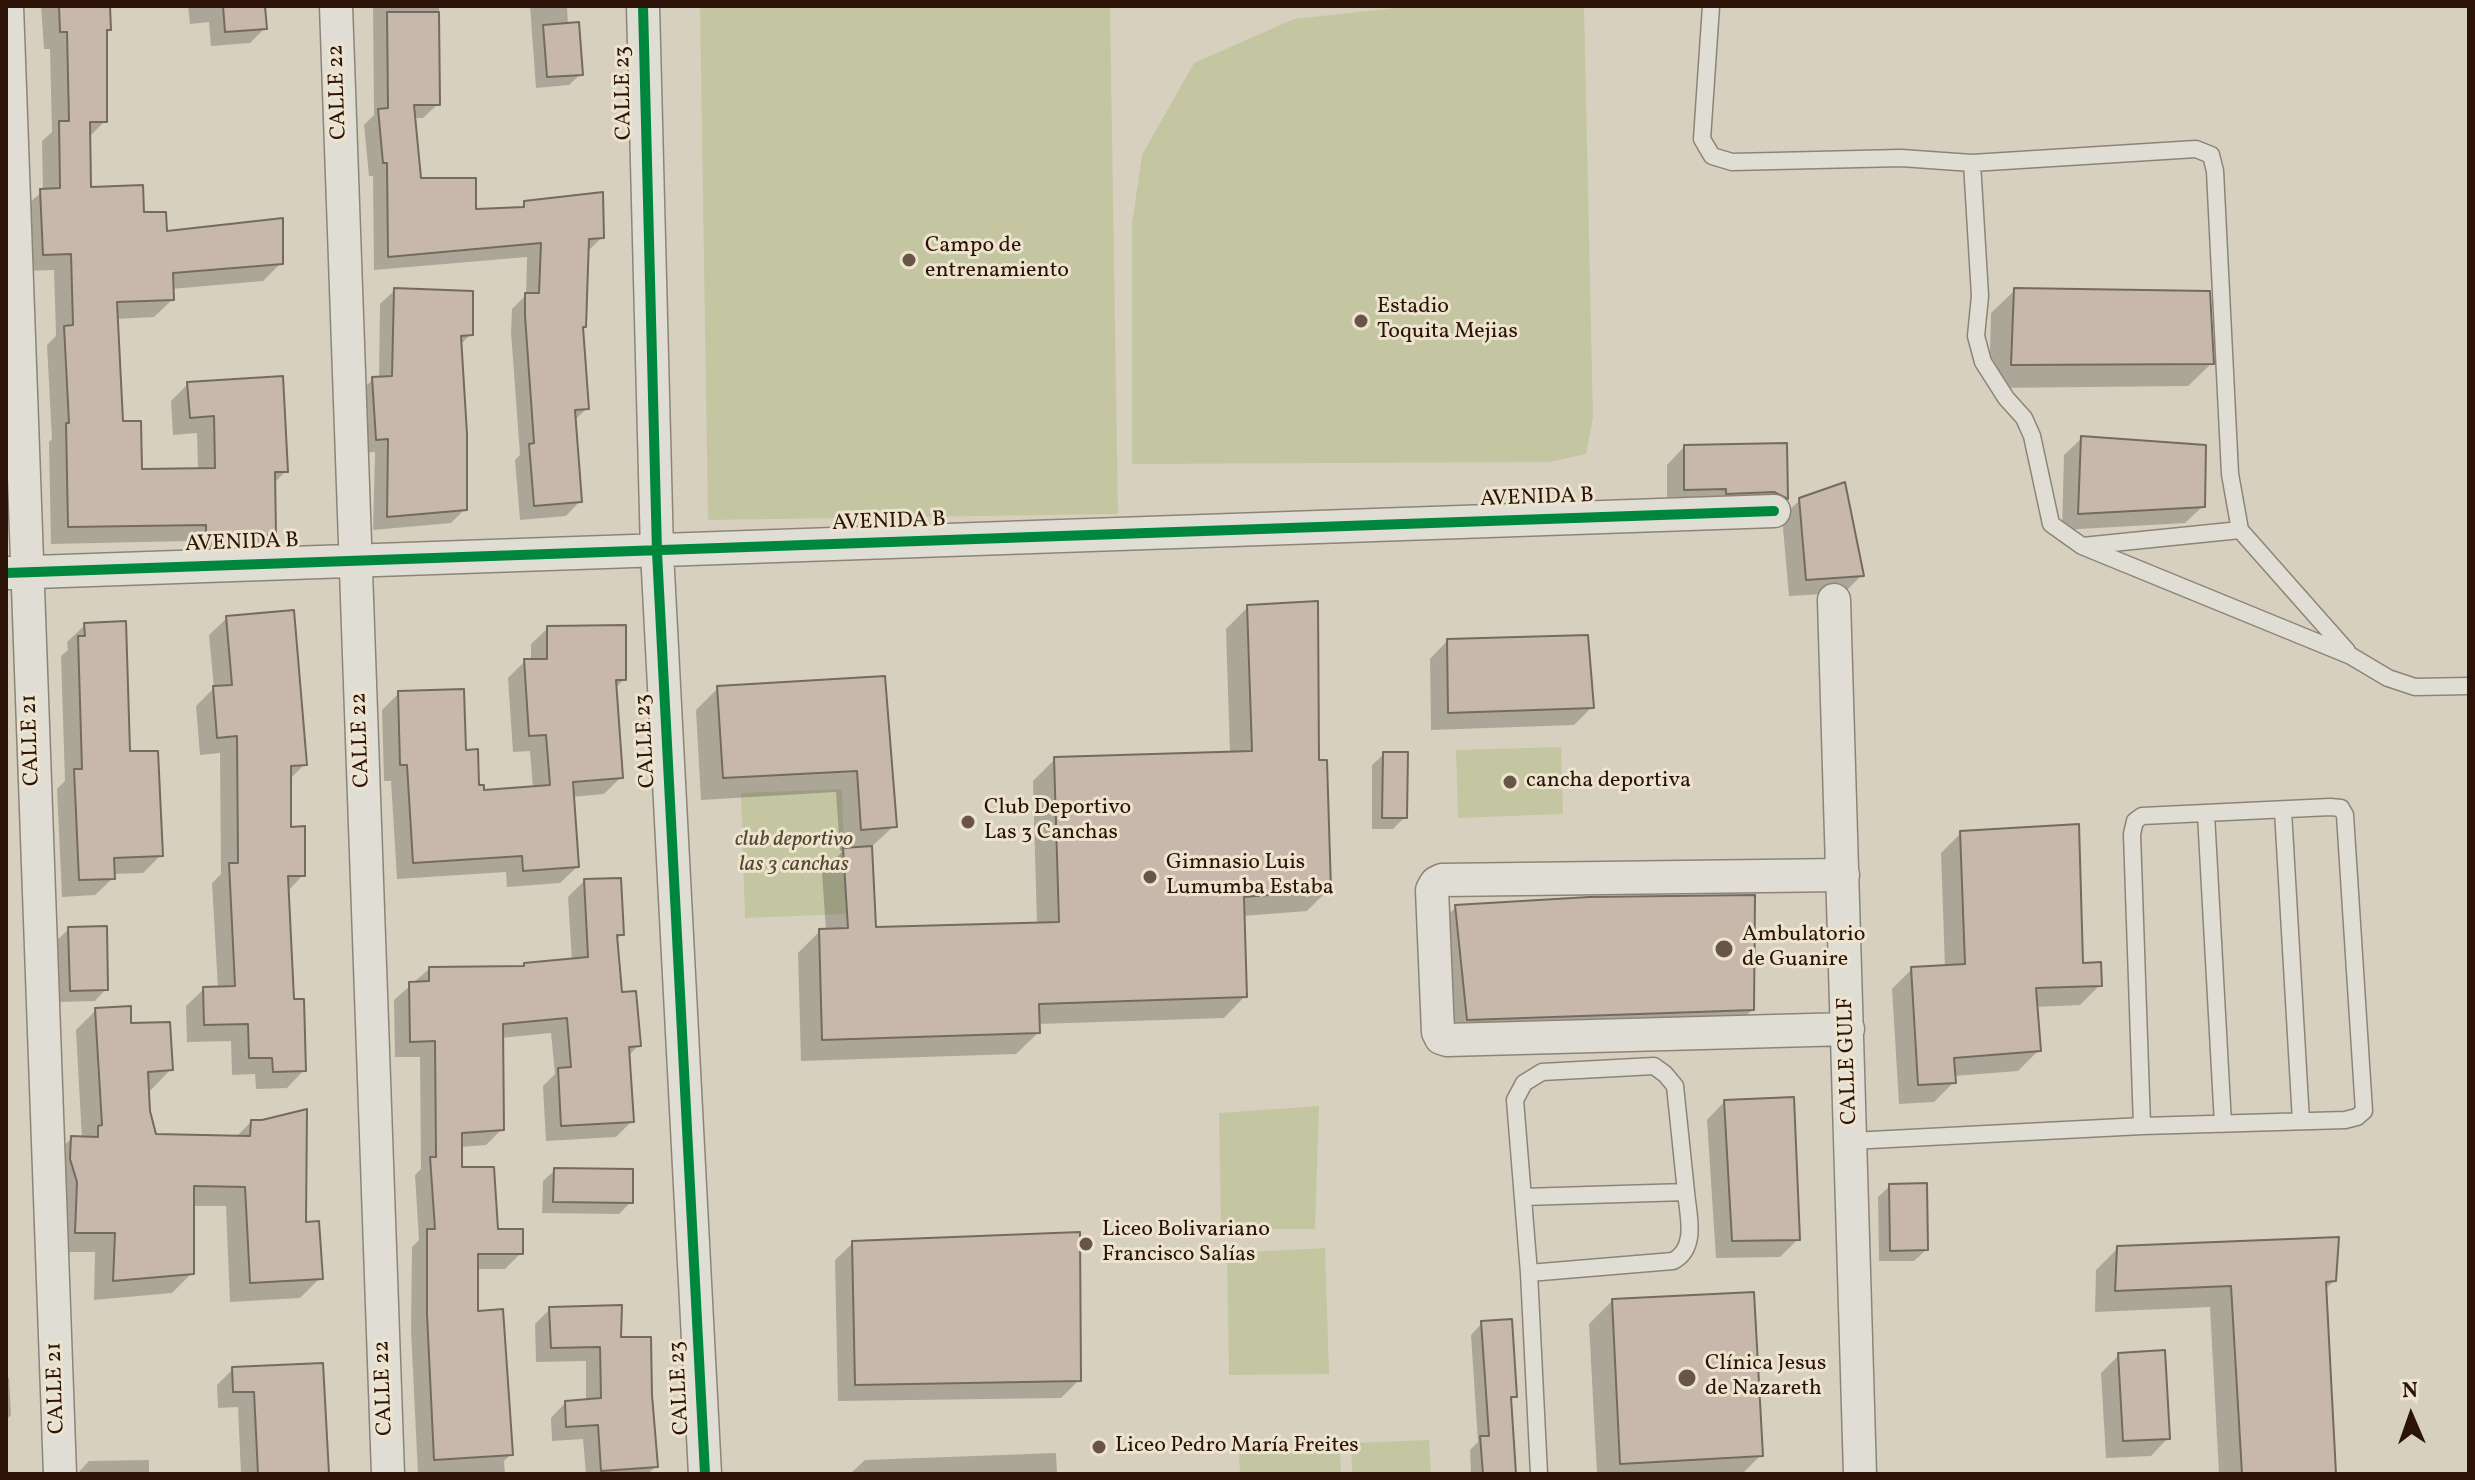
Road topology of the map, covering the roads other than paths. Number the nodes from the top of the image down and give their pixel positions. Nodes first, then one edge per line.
1 (7, 6) edge
2 (336, 6) edge
3 (643, 6) edge
4 (1711, 6) edge
5 (1972, 163) junction
6 (1774, 511) dead end
7 (2240, 530) junction
8 (2082, 546) junction
9 (657, 552) junction
10 (355, 559) junction
11 (16, 573) edge
12 (1834, 600) dead end
13 (2351, 656) junction
14 (2469, 686) edge
15 (2283, 811) junction
16 (2206, 814) junction
17 (1843, 875) junction
18 (1848, 1029) junction
19 (2301, 1121) junction
20 (2223, 1124) junction
21 (2142, 1126) junction
22 (1851, 1141) junction
23 (1686, 1192) junction
24 (1523, 1197) junction
25 (1529, 1273) junction
26 (60, 1474) edge
27 (388, 1474) edge
28 (705, 1474) edge
29 (1539, 1474) edge
30 (1860, 1474) edge

1 - 11 street, CALLE 21
2 - 10 street, CALLE 22
3 - 9 street, CALLE 23
4 - 5 lane
5 - 7 lane
5 - 8 lane
6 - 9 street, AVENIDA B
7 - 8 lane
7 - 13 lane
8 - 13 lane
9 - 10 street, AVENIDA B
9 - 28 street, CALLE 23
10 - 11 street, AVENIDA B
10 - 27 street, CALLE 22
11 - 26 street, CALLE 21
12 - 17 street, CALLE GULF
13 - 14 lane
15 - 16 lane
15 - 19 lane
15 - 19 lane
16 - 20 lane
16 - 21 lane
17 - 18 street, CALLE GULF
17 - 18 street
18 - 22 street, CALLE GULF
19 - 20 lane
20 - 21 lane
21 - 22 lane
22 - 30 street, CALLE GULF
23 - 24 lane
23 - 24 lane
23 - 25 lane
24 - 25 lane
25 - 29 lane

